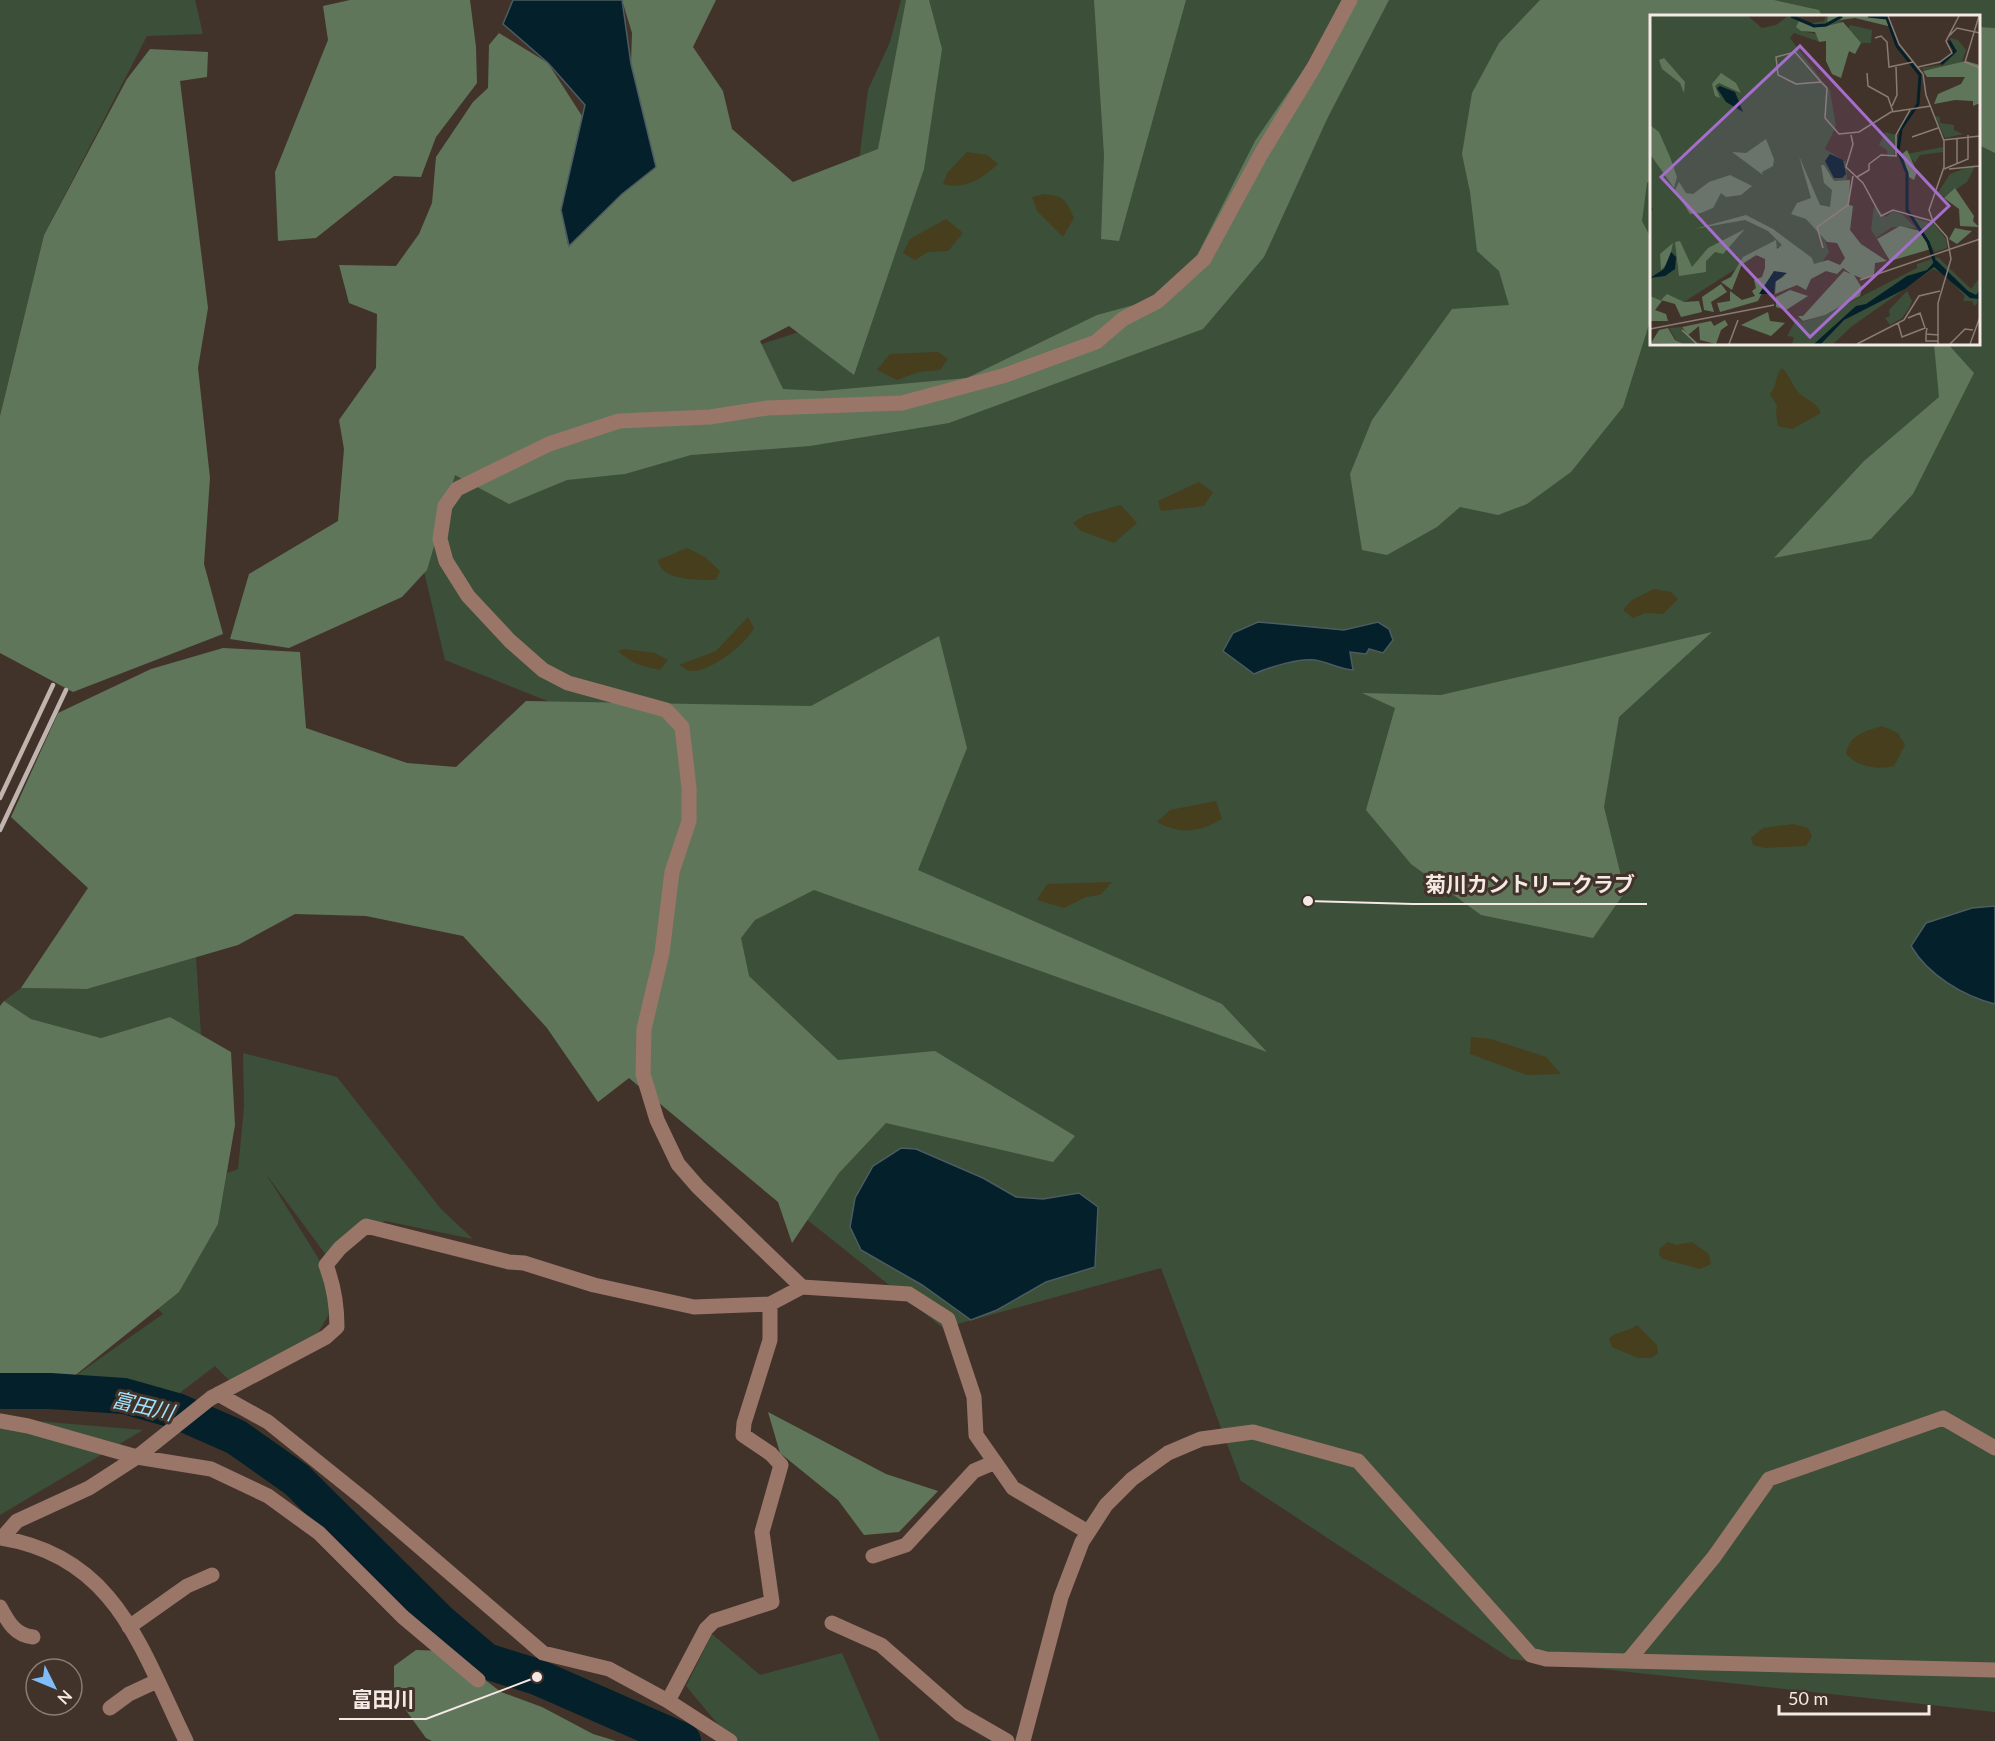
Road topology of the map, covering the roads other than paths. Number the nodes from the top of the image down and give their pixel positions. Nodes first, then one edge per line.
1 (1350, 0) edge
2 (802, 1287) junction
3 (770, 1304) junction
4 (214, 1396) junction
5 (0, 1421) edge
6 (1995, 1448) edge
7 (136, 1457) junction
8 (995, 1462) junction
9 (1088, 1532) junction
10 (1, 1538) edge
11 (873, 1556) dead end
12 (212, 1575) dead end
13 (2, 1615) edge
14 (832, 1623) dead end
15 (129, 1627) junction
16 (33, 1637) dead end
17 (1628, 1661) junction
18 (1995, 1670) edge
19 (478, 1680) dead end
20 (157, 1681) junction
21 (668, 1701) junction
22 (110, 1708) dead end
23 (186, 1741) edge
24 (730, 1741) edge
25 (1007, 1741) edge
26 (1023, 1741) edge

1 - 2 street
2 - 3 street
2 - 8 street
3 - 4 street
3 - 21 street
4 - 7 street
4 - 21 street
5 - 7 street
6 - 17 street
7 - 10 street
7 - 19 street
8 - 9 street
8 - 11 street
9 - 17 street
9 - 26 street
10 - 15 street
12 - 15 street
13 - 16 street
14 - 25 street
15 - 20 street
17 - 18 street
20 - 22 street
20 - 23 street
21 - 24 street

